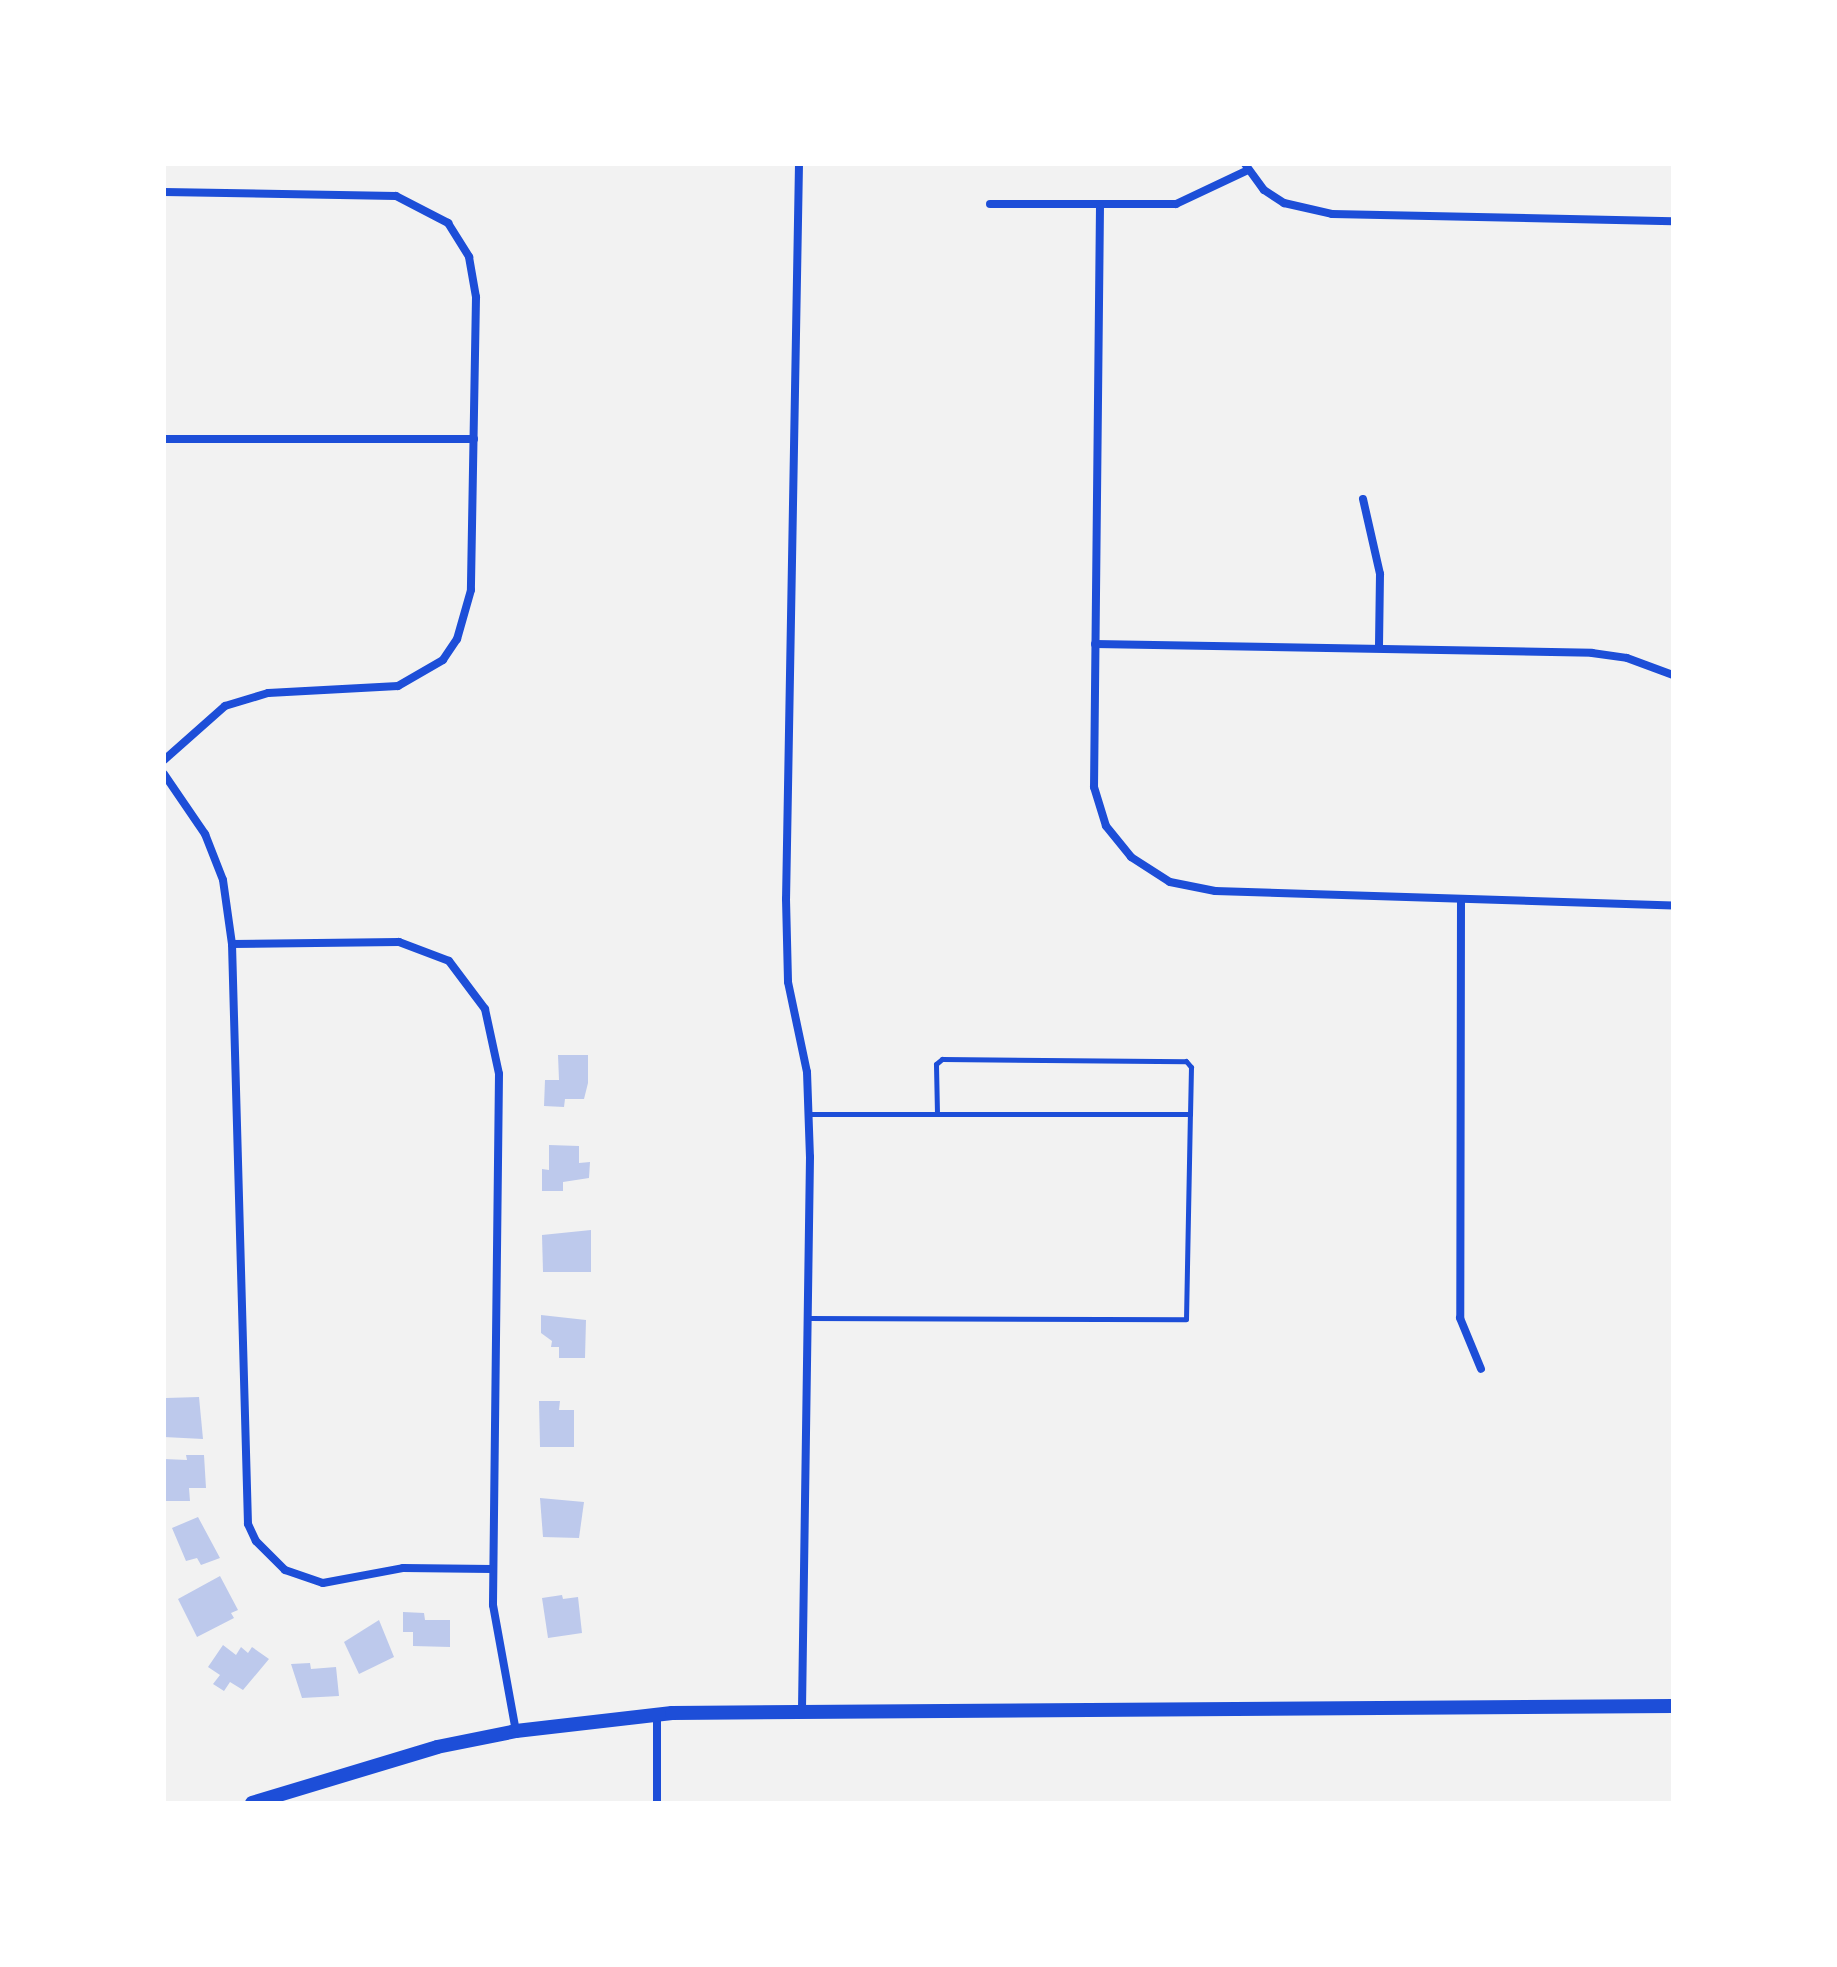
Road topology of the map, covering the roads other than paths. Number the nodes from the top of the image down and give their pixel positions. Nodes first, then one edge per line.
1 (799, 164) edge
2 (1246, 167) edge
3 (164, 192) edge
4 (990, 204) dead end
5 (1100, 206) junction
6 (1673, 221) edge
7 (164, 439) edge
8 (474, 439) junction
9 (1363, 499) dead end
10 (1095, 644) junction
11 (1379, 648) junction
12 (1673, 675) edge
13 (164, 760) edge
14 (164, 774) edge
15 (1461, 900) junction
16 (1673, 905) edge
17 (232, 944) junction
18 (937, 1113) junction
19 (809, 1114) junction
20 (1190, 1114) junction
21 (807, 1318) junction
22 (1481, 1369) dead end
23 (492, 1569) junction
24 (1673, 1706) edge
25 (802, 1708) junction
26 (657, 1714) junction
27 (516, 1731) junction
28 (252, 1803) edge
29 (657, 1803) edge

1 - 19 street
2 - 5 street
2 - 6 street
3 - 8 street
4 - 5 street
5 - 10 street
7 - 8 street
8 - 13 street
9 - 11 street
10 - 11 street
10 - 15 street
11 - 12 street
14 - 17 street
15 - 16 street
15 - 22 street
17 - 23 street
17 - 23 street
18 - 19 lane
18 - 20 lane
18 - 20 lane
19 - 21 street
20 - 21 lane
21 - 25 street
23 - 27 street
24 - 25 main road
25 - 26 main road
26 - 27 main road
26 - 29 street
27 - 28 main road

